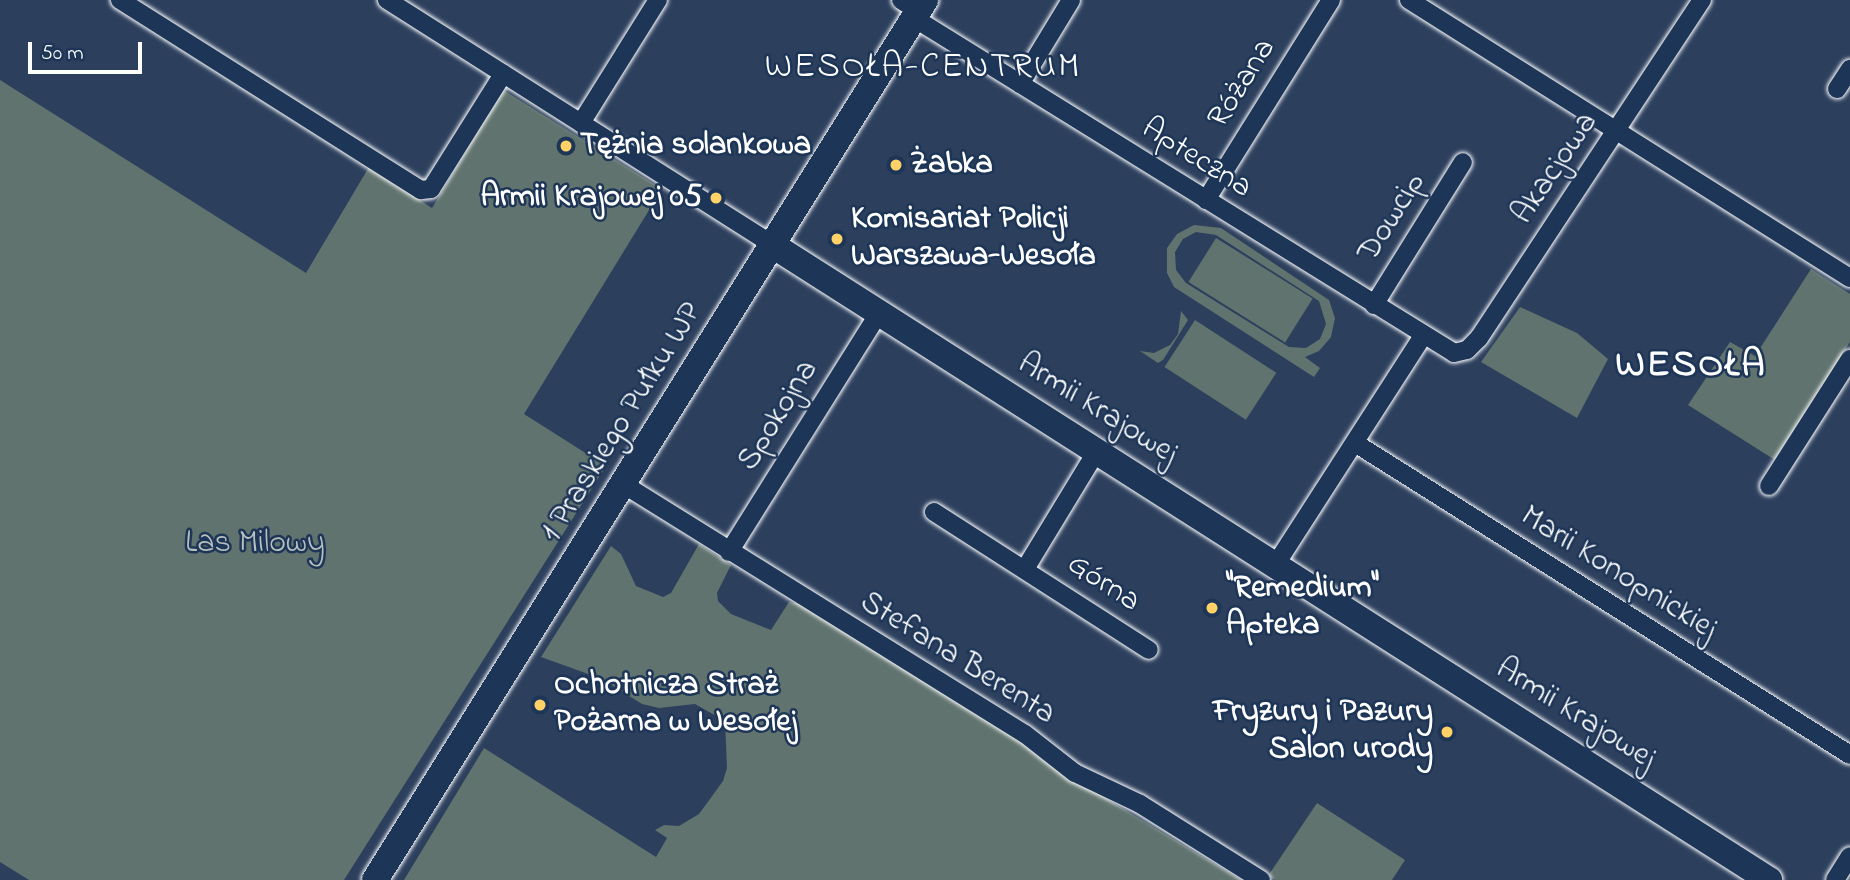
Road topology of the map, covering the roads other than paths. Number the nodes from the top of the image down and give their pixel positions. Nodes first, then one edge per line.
1 (120, 0) edge
2 (658, 0) edge
3 (1071, 0) edge
4 (1331, 0) edge
5 (1409, 0) edge
6 (1702, 0) edge
7 (394, 2) edge
8 (914, 7) edge
9 (1850, 69) edge
10 (503, 74) junction
11 (1020, 84) junction
12 (1837, 89) dead end
13 (581, 123) junction
14 (1616, 131) junction
15 (1463, 162) dead end
16 (1206, 200) junction
17 (774, 246) junction
18 (1850, 278) edge
19 (1374, 305) junction
20 (879, 313) junction
21 (1423, 336) junction
22 (1446, 351) joint
23 (1850, 359) edge
24 (1355, 443) junction
25 (1098, 449) junction
26 (623, 485) junction
27 (1769, 486) dead end
28 (934, 512) dead end
29 (729, 552) junction
30 (1276, 564) junction
31 (1025, 569) junction
32 (1149, 650) dead end
33 (1850, 755) edge
34 (1850, 856) edge
35 (1741, 872) edge
36 (375, 880) edge
37 (1261, 880) edge
38 (1769, 880) edge
39 (1835, 880) edge

1 - 10 street
2 - 13 street
3 - 11 street
4 - 16 street, Różana
5 - 14 street
6 - 14 street, Akacjowa
7 - 10 street, Armii Krajowej
8 - 11 street, Apteczna
8 - 17 street, 1 Praskiego Pułku WP
9 - 12 street
10 - 13 street, Armii Krajowej
11 - 16 street, Apteczna
13 - 17 street, Armii Krajowej
14 - 18 street
14 - 22 street, Akacjowa
15 - 19 street, Dowcip
16 - 19 street, Apteczna
17 - 20 street, Armii Krajowej
17 - 26 street, 1 Praskiego Pułku WP
19 - 21 street, Apteczna
20 - 25 street, Armii Krajowej
20 - 29 street, Spokojna
21 - 22 street, Apteczna
21 - 24 street
23 - 27 street
24 - 30 street
24 - 33 street, Marii Konopnickiej
25 - 30 street, Armii Krajowej
25 - 31 street, Górna
26 - 29 street, Stefana Berenta
26 - 36 street, 1 Praskiego Pułku WP
28 - 31 street, Górna
29 - 37 street, Stefana Berenta
30 - 35 street, Armii Krajowej
31 - 32 street, Górna
34 - 39 street
35 - 38 street, Armii Krajowej

